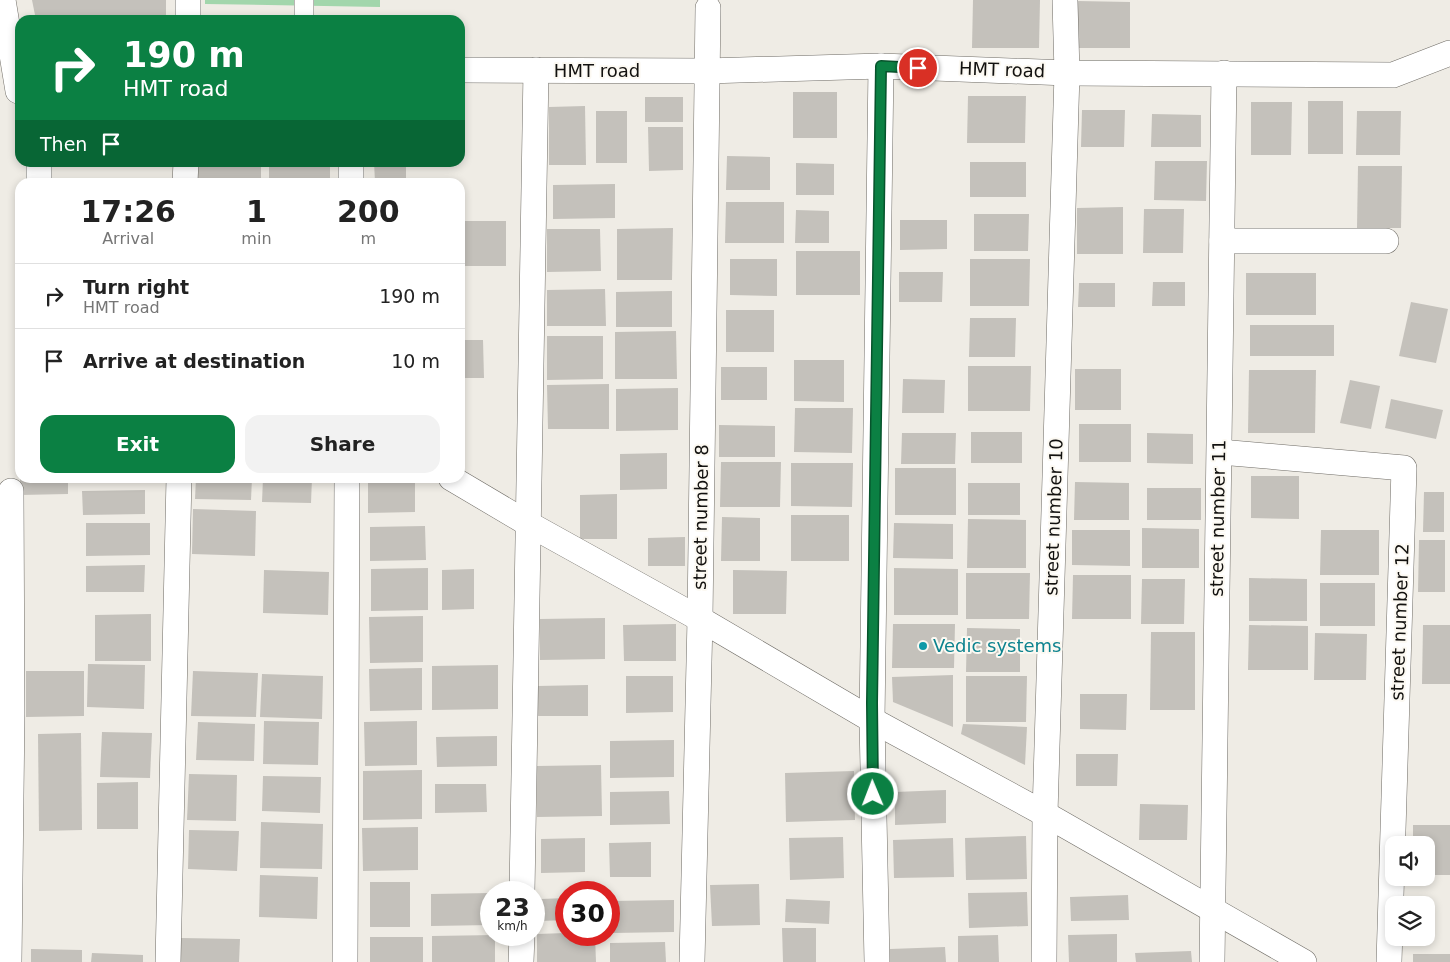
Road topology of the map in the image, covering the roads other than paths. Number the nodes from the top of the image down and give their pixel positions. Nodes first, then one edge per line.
1 (3, 0) edge
2 (188, 0) edge
3 (304, 0) edge
4 (1065, 0) edge
5 (708, 8) dead end
6 (188, 15) edge
7 (304, 15) edge
8 (1450, 53) edge
9 (881, 66) junction
10 (465, 70) edge
11 (536, 70) junction
12 (707, 71) junction
13 (1067, 73) junction
14 (1224, 73) junction
15 (13, 91) edge
16 (1222, 241) junction
17 (1386, 241) dead end
18 (1220, 452) junction
19 (179, 483) edge
20 (347, 483) edge
21 (459, 483) edge
22 (11, 491) dead end
23 (527, 523) junction
24 (6, 546) edge
25 (700, 619) junction
26 (6, 714) edge
27 (872, 720) junction
28 (1045, 814) junction
29 (522, 881) edge
30 (1211, 910) junction
31 (522, 946) edge
32 (9, 962) edge
33 (168, 962) edge
34 (345, 962) edge
35 (521, 962) edge
36 (692, 962) edge
37 (876, 962) edge
38 (1044, 962) edge
39 (1212, 962) edge
40 (1304, 962) edge
41 (1390, 962) edge

1 - 15 street
2 - 6 street
3 - 7 street
4 - 13 street, street number 10
5 - 12 street, street number 8
8 - 14 street, HMT road
9 - 12 street, HMT road
9 - 13 street, HMT road
9 - 27 street
10 - 11 street, HMT road
11 - 12 street, HMT road
11 - 23 street
12 - 25 street, street number 8
13 - 14 street, HMT road
13 - 28 street, street number 10
14 - 16 street, street number 11
16 - 17 street
16 - 18 street, street number 11
18 - 30 street, street number 11
18 - 41 street, street number 12
19 - 33 street
20 - 34 street
21 - 23 street
22 - 24 street
23 - 25 street
23 - 29 street
24 - 26 street
25 - 27 street
25 - 36 street, street number 8
26 - 32 street
27 - 28 street
27 - 37 street
28 - 30 street
28 - 38 street, street number 10
30 - 39 street, street number 11
30 - 40 street
31 - 35 street

